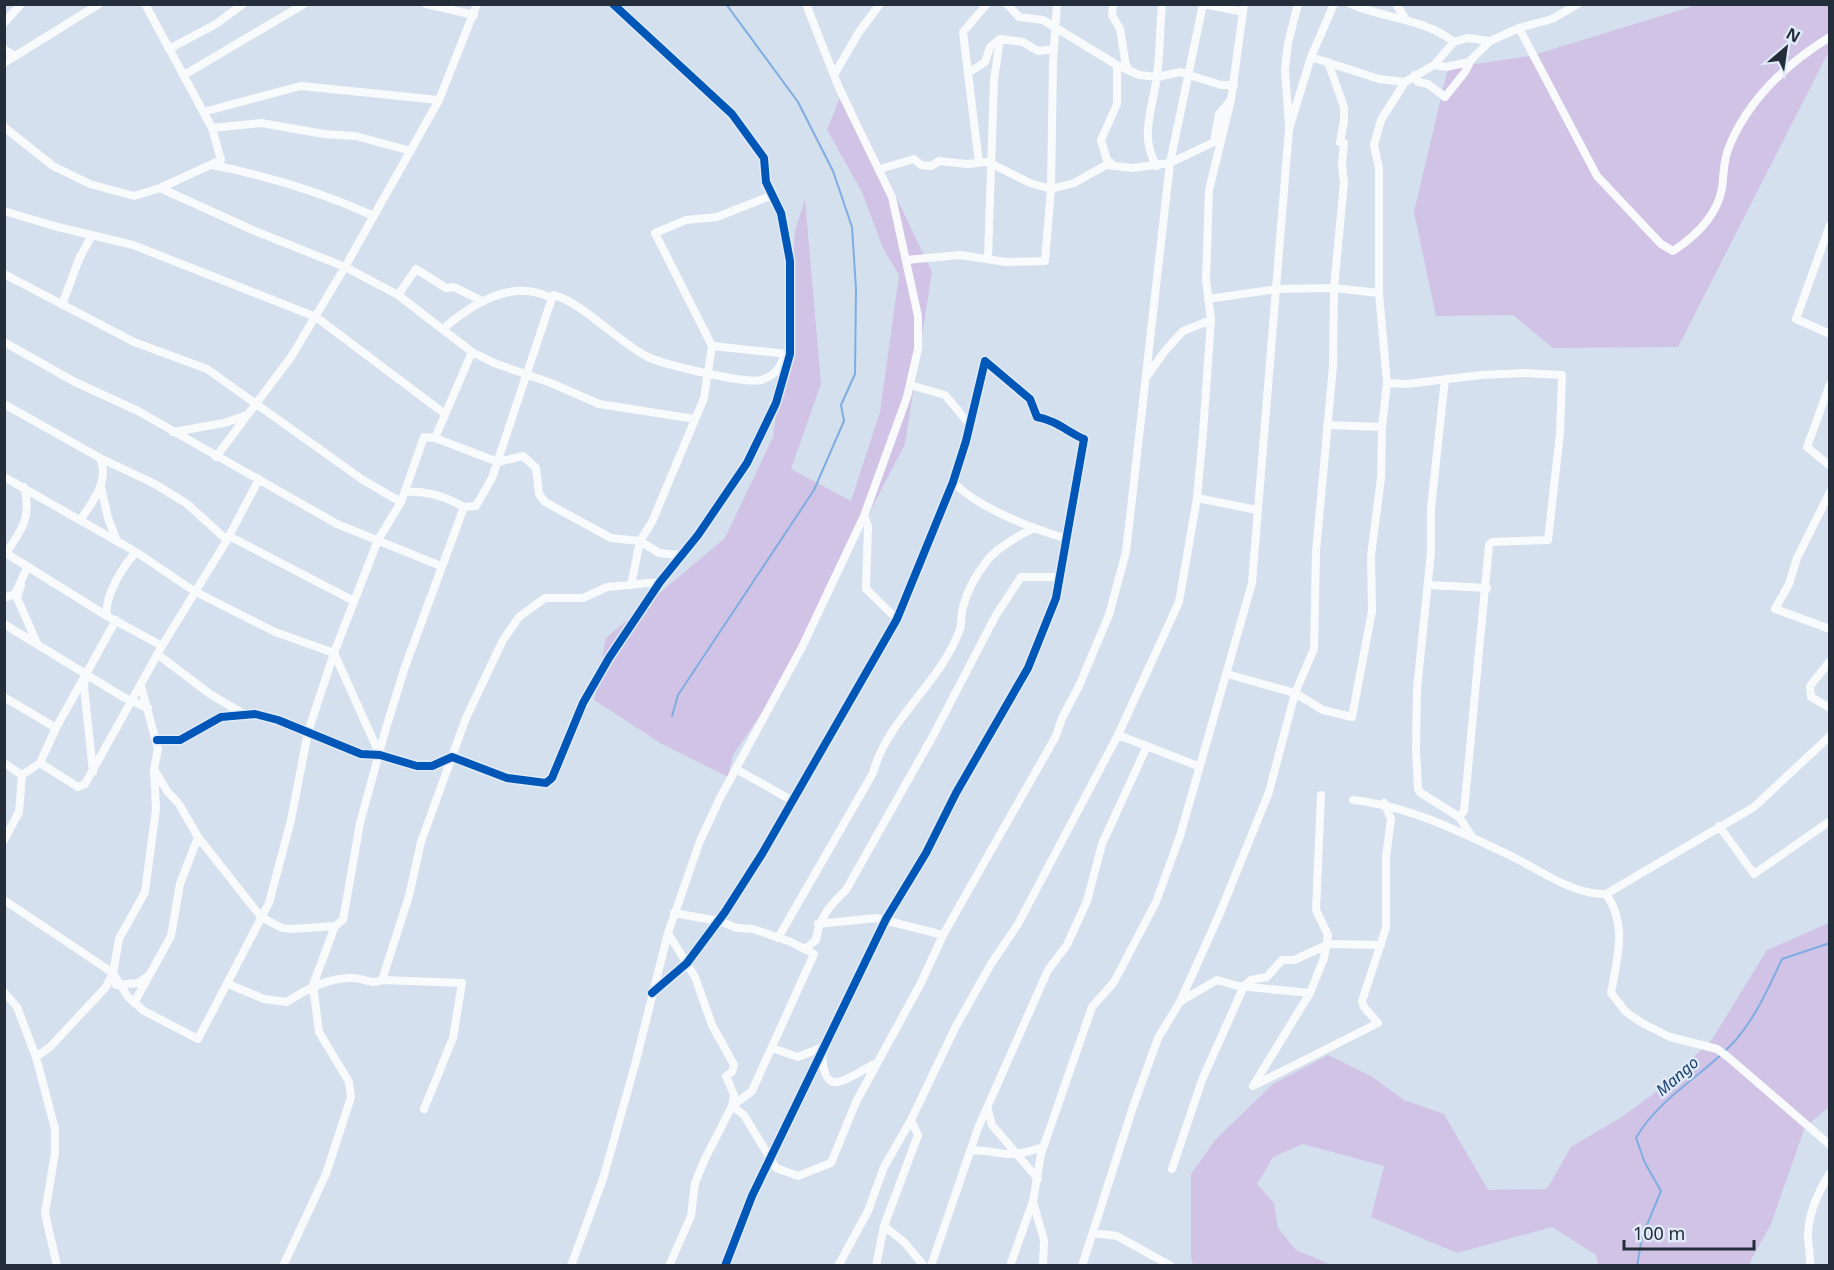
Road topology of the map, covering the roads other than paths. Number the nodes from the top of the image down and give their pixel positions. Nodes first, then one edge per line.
1 (21, 4) edge
2 (99, 4) edge
3 (145, 4) edge
4 (243, 4) edge
5 (304, 4) edge
6 (426, 4) edge
7 (477, 4) edge
8 (613, 4) edge
9 (806, 4) edge
10 (880, 4) edge
11 (987, 4) edge
12 (1007, 4) edge
13 (1058, 4) edge
14 (1113, 4) edge
15 (1161, 4) edge
16 (1204, 4) edge
17 (1298, 4) edge
18 (1334, 4) edge
19 (1367, 4) edge
20 (1395, 4) edge
21 (1578, 4) edge
22 (1354, 6) edge
23 (1243, 8) edge
24 (474, 15) junction
25 (1405, 18) junction
26 (4, 23) edge
27 (1519, 28) junction
28 (1056, 29) junction
29 (1830, 37) edge
30 (1000, 39) junction
31 (1490, 41) junction
32 (1454, 42) junction
33 (4, 49) edge
34 (169, 49) junction
35 (1054, 49) junction
36 (15, 56) junction
37 (1473, 56) junction
38 (1311, 57) junction
39 (1328, 62) junction
40 (4, 63) edge
41 (1117, 65) junction
42 (1434, 65) junction
43 (1130, 72) junction
44 (968, 73) junction
45 (1188, 74) junction
46 (184, 75) junction
47 (834, 75) junction
48 (1414, 75) junction
49 (1157, 77) junction
50 (1405, 82) junction
51 (1234, 85) junction
52 (439, 100) junction
53 (1232, 100) junction
54 (203, 112) junction
55 (4, 127) edge
56 (212, 128) junction
57 (1290, 129) junction
58 (411, 151) junction
59 (979, 163) junction
60 (1170, 163) junction
61 (993, 164) junction
62 (212, 165) junction
63 (1113, 165) junction
64 (1157, 166) junction
65 (880, 169) junction
66 (160, 188) junction
67 (1051, 189) junction
68 (773, 195) junction
69 (4, 211) edge
70 (374, 216) junction
71 (1830, 225) edge
72 (92, 235) junction
73 (988, 259) junction
74 (906, 260) junction
75 (345, 267) junction
76 (4, 274) edge
77 (1334, 288) junction
78 (1277, 289) junction
79 (1379, 293) junction
80 (398, 295) junction
81 (551, 298) junction
82 (1208, 299) junction
83 (480, 300) junction
84 (62, 305) junction
85 (316, 317) junction
86 (1211, 320) junction
87 (444, 328) junction
88 (1830, 334) edge
89 (4, 342) edge
90 (712, 346) junction
91 (472, 352) junction
92 (787, 354) junction
93 (710, 373) junction
94 (525, 374) junction
95 (1148, 376) junction
96 (1445, 379) junction
97 (1388, 383) junction
98 (910, 385) junction
99 (1829, 389) edge
100 (255, 403) junction
101 (4, 404) edge
102 (445, 414) junction
103 (247, 415) junction
104 (695, 419) junction
105 (970, 424) junction
106 (1327, 425) junction
107 (1382, 427) junction
108 (174, 432) junction
109 (435, 438) junction
110 (100, 458) junction
111 (216, 458) junction
112 (498, 462) junction
113 (1830, 466) edge
114 (4, 477) edge
115 (259, 479) junction
116 (953, 482) junction
117 (100, 486) junction
118 (24, 487) junction
119 (405, 492) junction
120 (1830, 492) edge
121 (1197, 498) junction
122 (401, 502) junction
123 (464, 507) junction
124 (1257, 510) junction
125 (864, 516) junction
126 (80, 520) junction
127 (1034, 528) junction
128 (228, 538) junction
129 (1068, 539) junction
130 (378, 540) junction
131 (117, 541) junction
132 (640, 541) junction
133 (136, 552) junction
134 (5, 553) edge
135 (680, 555) junction
136 (441, 566) junction
137 (27, 568) junction
138 (1061, 577) junction
139 (660, 582) junction
140 (21, 585) junction
141 (631, 585) junction
142 (1428, 585) junction
143 (1487, 588) junction
144 (194, 591) junction
145 (4, 598) edge
146 (352, 600) junction
147 (107, 616) junction
148 (897, 619) junction
149 (116, 620) junction
150 (4, 624) edge
151 (1830, 629) edge
152 (37, 643) junction
153 (162, 645) junction
154 (334, 653) junction
155 (157, 654) junction
156 (1830, 661) edge
157 (87, 672) junction
158 (1227, 674) junction
159 (141, 686) junction
160 (1295, 693) junction
161 (4, 697) edge
162 (132, 701) junction
163 (148, 708) junction
164 (1830, 708) edge
165 (245, 714) junction
166 (56, 728) junction
167 (308, 732) junction
168 (1118, 735) junction
169 (1830, 736) edge
170 (157, 740) junction
171 (1147, 746) junction
172 (380, 755) junction
173 (452, 757) junction
174 (4, 763) edge
175 (40, 763) junction
176 (1198, 766) junction
177 (154, 769) junction
178 (736, 769) junction
179 (93, 772) junction
180 (22, 775) junction
181 (1321, 795) dead end
182 (791, 800) junction
183 (1353, 800) dead end
184 (1384, 803) junction
185 (1459, 817) junction
186 (1830, 821) edge
187 (1719, 826) junction
188 (198, 837) junction
189 (1473, 838) junction
190 (4, 840) edge
191 (1606, 894) junction
192 (4, 900) edge
193 (675, 913) junction
194 (261, 917) junction
195 (886, 919) junction
196 (719, 921) junction
197 (818, 924) junction
198 (335, 926) junction
199 (668, 933) junction
200 (943, 935) junction
201 (778, 938) junction
202 (1381, 945) junction
203 (1324, 947) junction
204 (805, 949) junction
205 (687, 963) junction
206 (113, 973) junction
207 (148, 976) junction
208 (382, 980) junction
209 (120, 984) junction
210 (228, 984) junction
211 (313, 985) junction
212 (1244, 986) junction
213 (106, 987) junction
214 (4, 992) edge
215 (652, 993) junction
216 (1310, 993) junction
217 (1180, 1002) junction
218 (134, 1004) junction
219 (772, 1048) junction
220 (822, 1048) junction
221 (36, 1057) junction
222 (877, 1063) junction
223 (732, 1106) junction
224 (424, 1109) dead end
225 (988, 1110) junction
226 (911, 1120) junction
227 (1830, 1145) edge
228 (1043, 1147) junction
229 (970, 1151) junction
230 (1015, 1154) junction
231 (769, 1161) junction
232 (1172, 1169) dead end
233 (1830, 1173) edge
234 (1038, 1179) junction
235 (1033, 1201) junction
236 (884, 1226) junction
237 (1093, 1233) junction
238 (57, 1266) edge
239 (283, 1266) edge
240 (571, 1266) edge
241 (669, 1266) edge
242 (725, 1266) edge
243 (838, 1266) edge
244 (876, 1266) edge
245 (924, 1266) edge
246 (931, 1266) edge
247 (1010, 1266) edge
248 (1043, 1266) edge
249 (1082, 1266) edge
250 (1171, 1266) edge
251 (1810, 1266) edge

1 - 26 street
2 - 36 street
3 - 34 street
4 - 34 street
5 - 46 street
6 - 24 street
7 - 24 street
8 - 68 street
9 - 47 street
10 - 47 street
11 - 44 street
12 - 28 street
13 - 28 street
14 - 43 street
15 - 49 street
16 - 23 street
16 - 45 street
17 - 57 street
18 - 38 street
19 - 22 street
20 - 25 street
21 - 27 street
22 - 25 street
23 - 51 street
24 - 52 street
25 - 32 street
27 - 29 street
27 - 31 street
28 - 35 street
28 - 41 street
30 - 35 street
30 - 44 street
30 - 61 street
31 - 32 street
31 - 37 street
32 - 42 street
33 - 36 street
34 - 46 street
35 - 67 street
36 - 40 street
37 - 42 street
37 - 48 street
38 - 39 street
38 - 57 street
39 - 50 street
39 - 77 street
41 - 43 street
41 - 63 street
42 - 48 street
43 - 49 street
44 - 59 street
45 - 49 street
45 - 51 street
45 - 60 street
46 - 54 street
47 - 65 street
48 - 50 street
49 - 64 street
50 - 79 street
51 - 53 street
52 - 54 street
52 - 58 street
53 - 60 street
53 - 82 street
54 - 56 street
55 - 66 street
56 - 58 street
56 - 62 street
57 - 78 street
58 - 70 street
59 - 61 street
59 - 65 street
60 - 64 street
60 - 95 street
61 - 67 street
61 - 73 street
62 - 66 street
62 - 70 street
63 - 64 street
63 - 67 street
65 - 74 street
66 - 75 street
67 - 73 street
68 - 90 street
68 - 92 street
69 - 72 street
70 - 75 street
71 - 88 street
72 - 84 street
72 - 85 street
73 - 74 street
74 - 98 street
75 - 80 street
75 - 85 street
76 - 84 street
77 - 78 street
77 - 79 street
77 - 106 street
78 - 82 street
78 - 124 street
79 - 97 street
80 - 83 street
80 - 87 street
81 - 83 street
81 - 93 street
81 - 94 street
82 - 86 street
83 - 87 street
84 - 100 street
85 - 100 street
85 - 102 street
86 - 95 street
86 - 121 street
87 - 91 street
89 - 108 street
90 - 92 street
90 - 93 street
91 - 94 street
91 - 102 street
92 - 93 street
92 - 135 street
93 - 104 street
94 - 104 street
94 - 112 street
95 - 200 street
96 - 97 street
96 - 142 street
96 - 143 street
97 - 107 street
98 - 105 street
98 - 125 street
99 - 113 street
100 - 103 street
100 - 122 street
101 - 110 street
102 - 109 street
103 - 108 street
103 - 111 street
104 - 132 street
105 - 116 street
105 - 129 street
106 - 107 street
106 - 160 street
107 - 160 street
108 - 111 street
109 - 112 street
109 - 119 street
110 - 117 street
110 - 128 street
111 - 115 street
112 - 123 street
112 - 132 street
114 - 118 street
115 - 128 street
115 - 130 street
116 - 127 street
116 - 148 street
117 - 126 street
117 - 131 street
118 - 126 street
118 - 134 street
119 - 122 street
119 - 123 street
120 - 151 street
121 - 124 street
121 - 168 street
122 - 130 street
123 - 136 street
124 - 158 street
125 - 148 street
125 - 178 street
126 - 131 street
127 - 129 street
127 - 201 street
128 - 144 street
128 - 146 street
129 - 138 street
130 - 136 street
130 - 146 street
131 - 133 street
132 - 135 street
132 - 141 street
133 - 144 street
133 - 147 street
134 - 137 street
135 - 139 street
136 - 172 street
137 - 140 street
137 - 147 street
138 - 195 street
138 - 197 street
139 - 141 street
139 - 173 street
140 - 145 street
140 - 152 street
141 - 173 street
142 - 143 street
142 - 185 street
143 - 185 street
144 - 153 street
144 - 154 street
146 - 154 street
147 - 149 street
148 - 182 street
149 - 153 street
149 - 157 street
150 - 152 street
152 - 157 street
153 - 155 street
154 - 167 street
154 - 172 street
155 - 159 street
155 - 165 street
156 - 164 street
157 - 162 street
157 - 166 street
157 - 179 street
158 - 160 street
158 - 176 street
159 - 162 street
159 - 163 street
160 - 217 street
161 - 166 street
162 - 163 street
162 - 179 street
163 - 170 street
165 - 167 street
165 - 170 street
166 - 175 street
167 - 172 street
167 - 194 street
168 - 171 street
168 - 226 street
169 - 187 street
170 - 177 street
171 - 176 street
171 - 225 street
172 - 173 street
172 - 198 street
173 - 208 street
174 - 180 street
175 - 179 street
175 - 180 street
176 - 228 street
177 - 188 street
177 - 206 street
178 - 182 street
178 - 193 street
180 - 190 street
181 - 203 street
182 - 196 street
183 - 184 street
184 - 189 street
184 - 202 street
185 - 189 street
186 - 187 street
187 - 191 street
188 - 194 street
188 - 207 street
189 - 191 street
191 - 227 street
192 - 206 street
193 - 196 street
193 - 199 street
194 - 198 street
194 - 210 street
195 - 197 street
195 - 200 street
195 - 220 street
196 - 201 street
196 - 205 street
197 - 204 street
198 - 211 street
199 - 205 street
199 - 215 street
200 - 222 street
201 - 204 street
202 - 203 street
202 - 216 street
203 - 212 street
203 - 216 street
204 - 219 street
205 - 215 street
205 - 223 street
206 - 209 street
206 - 213 street
207 - 209 street
207 - 218 street
208 - 211 street
208 - 224 street
209 - 213 street
209 - 218 street
210 - 211 street
210 - 218 street
211 - 239 street
212 - 216 street
212 - 217 street
212 - 232 street
213 - 221 street
214 - 221 street
215 - 240 street
217 - 237 street
219 - 220 street
219 - 223 street
220 - 222 street
220 - 231 street
221 - 238 street
222 - 231 street
223 - 231 street
223 - 241 street
225 - 229 street
225 - 230 street
226 - 236 street
226 - 243 street
228 - 230 street
228 - 234 street
229 - 230 street
229 - 246 street
230 - 234 street
231 - 242 street
233 - 251 street
234 - 235 street
235 - 247 street
235 - 248 street
236 - 244 street
236 - 245 street
237 - 249 street
237 - 250 street

